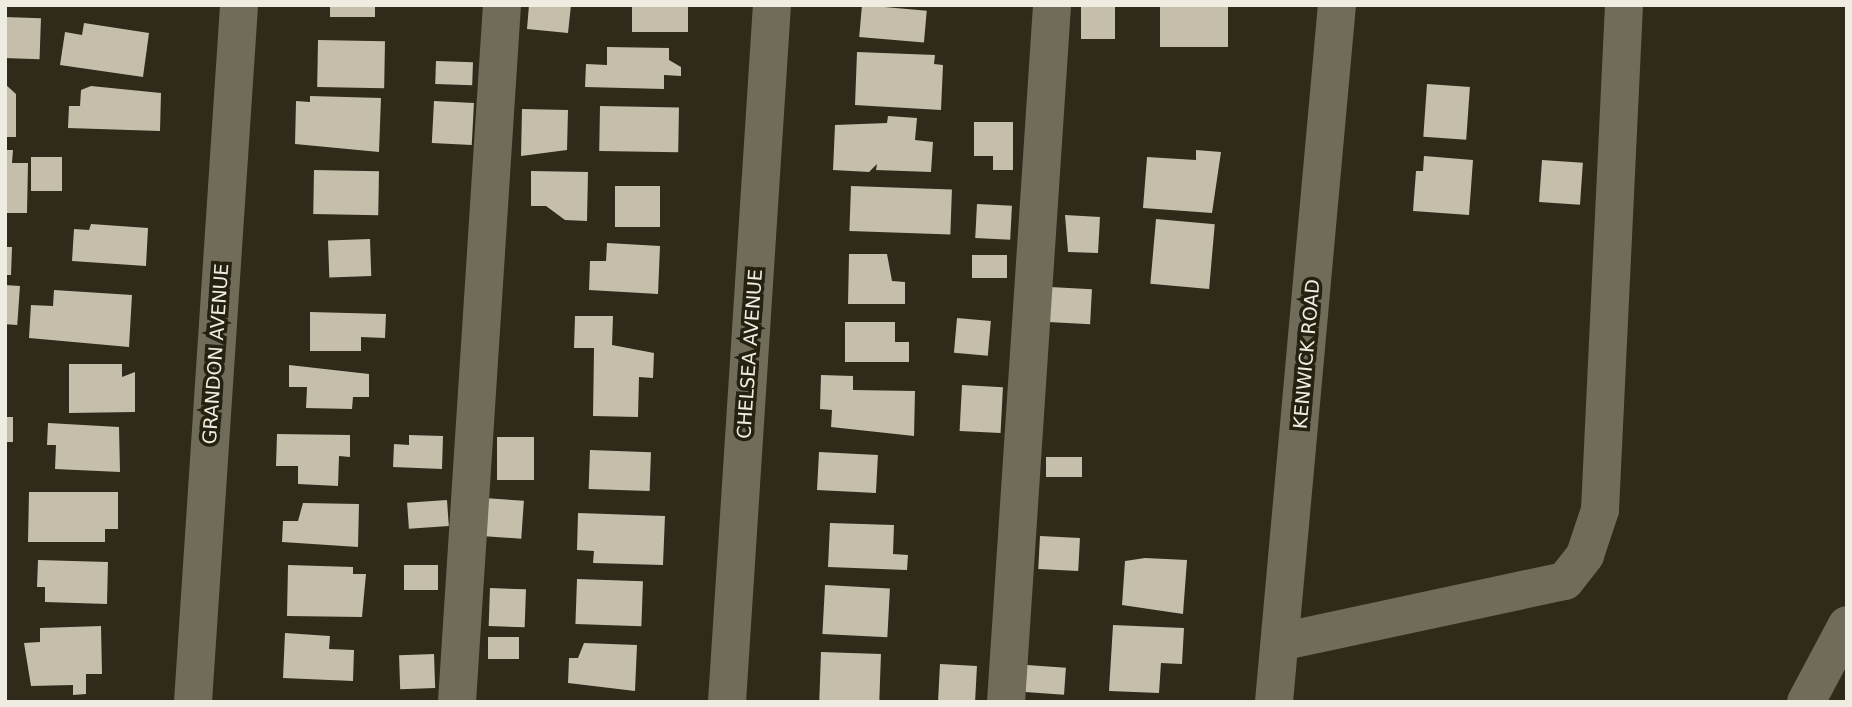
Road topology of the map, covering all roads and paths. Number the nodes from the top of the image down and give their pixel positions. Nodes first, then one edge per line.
1 (239, 5) edge
2 (502, 5) edge
3 (772, 5) edge
4 (1052, 5) edge
5 (1337, 5) edge
6 (1624, 5) edge
7 (1847, 625) edge
8 (1280, 642) junction
9 (193, 702) edge
10 (457, 702) edge
11 (727, 702) edge
12 (1006, 702) edge
13 (1274, 702) edge
14 (1806, 702) edge

1 - 9 street, GRANDON AVENUE
2 - 10 street
3 - 11 street, CHELSEA AVENUE
4 - 12 street
5 - 8 street, KENWICK ROAD
6 - 8 street
7 - 14 street
8 - 13 street, KENWICK ROAD

